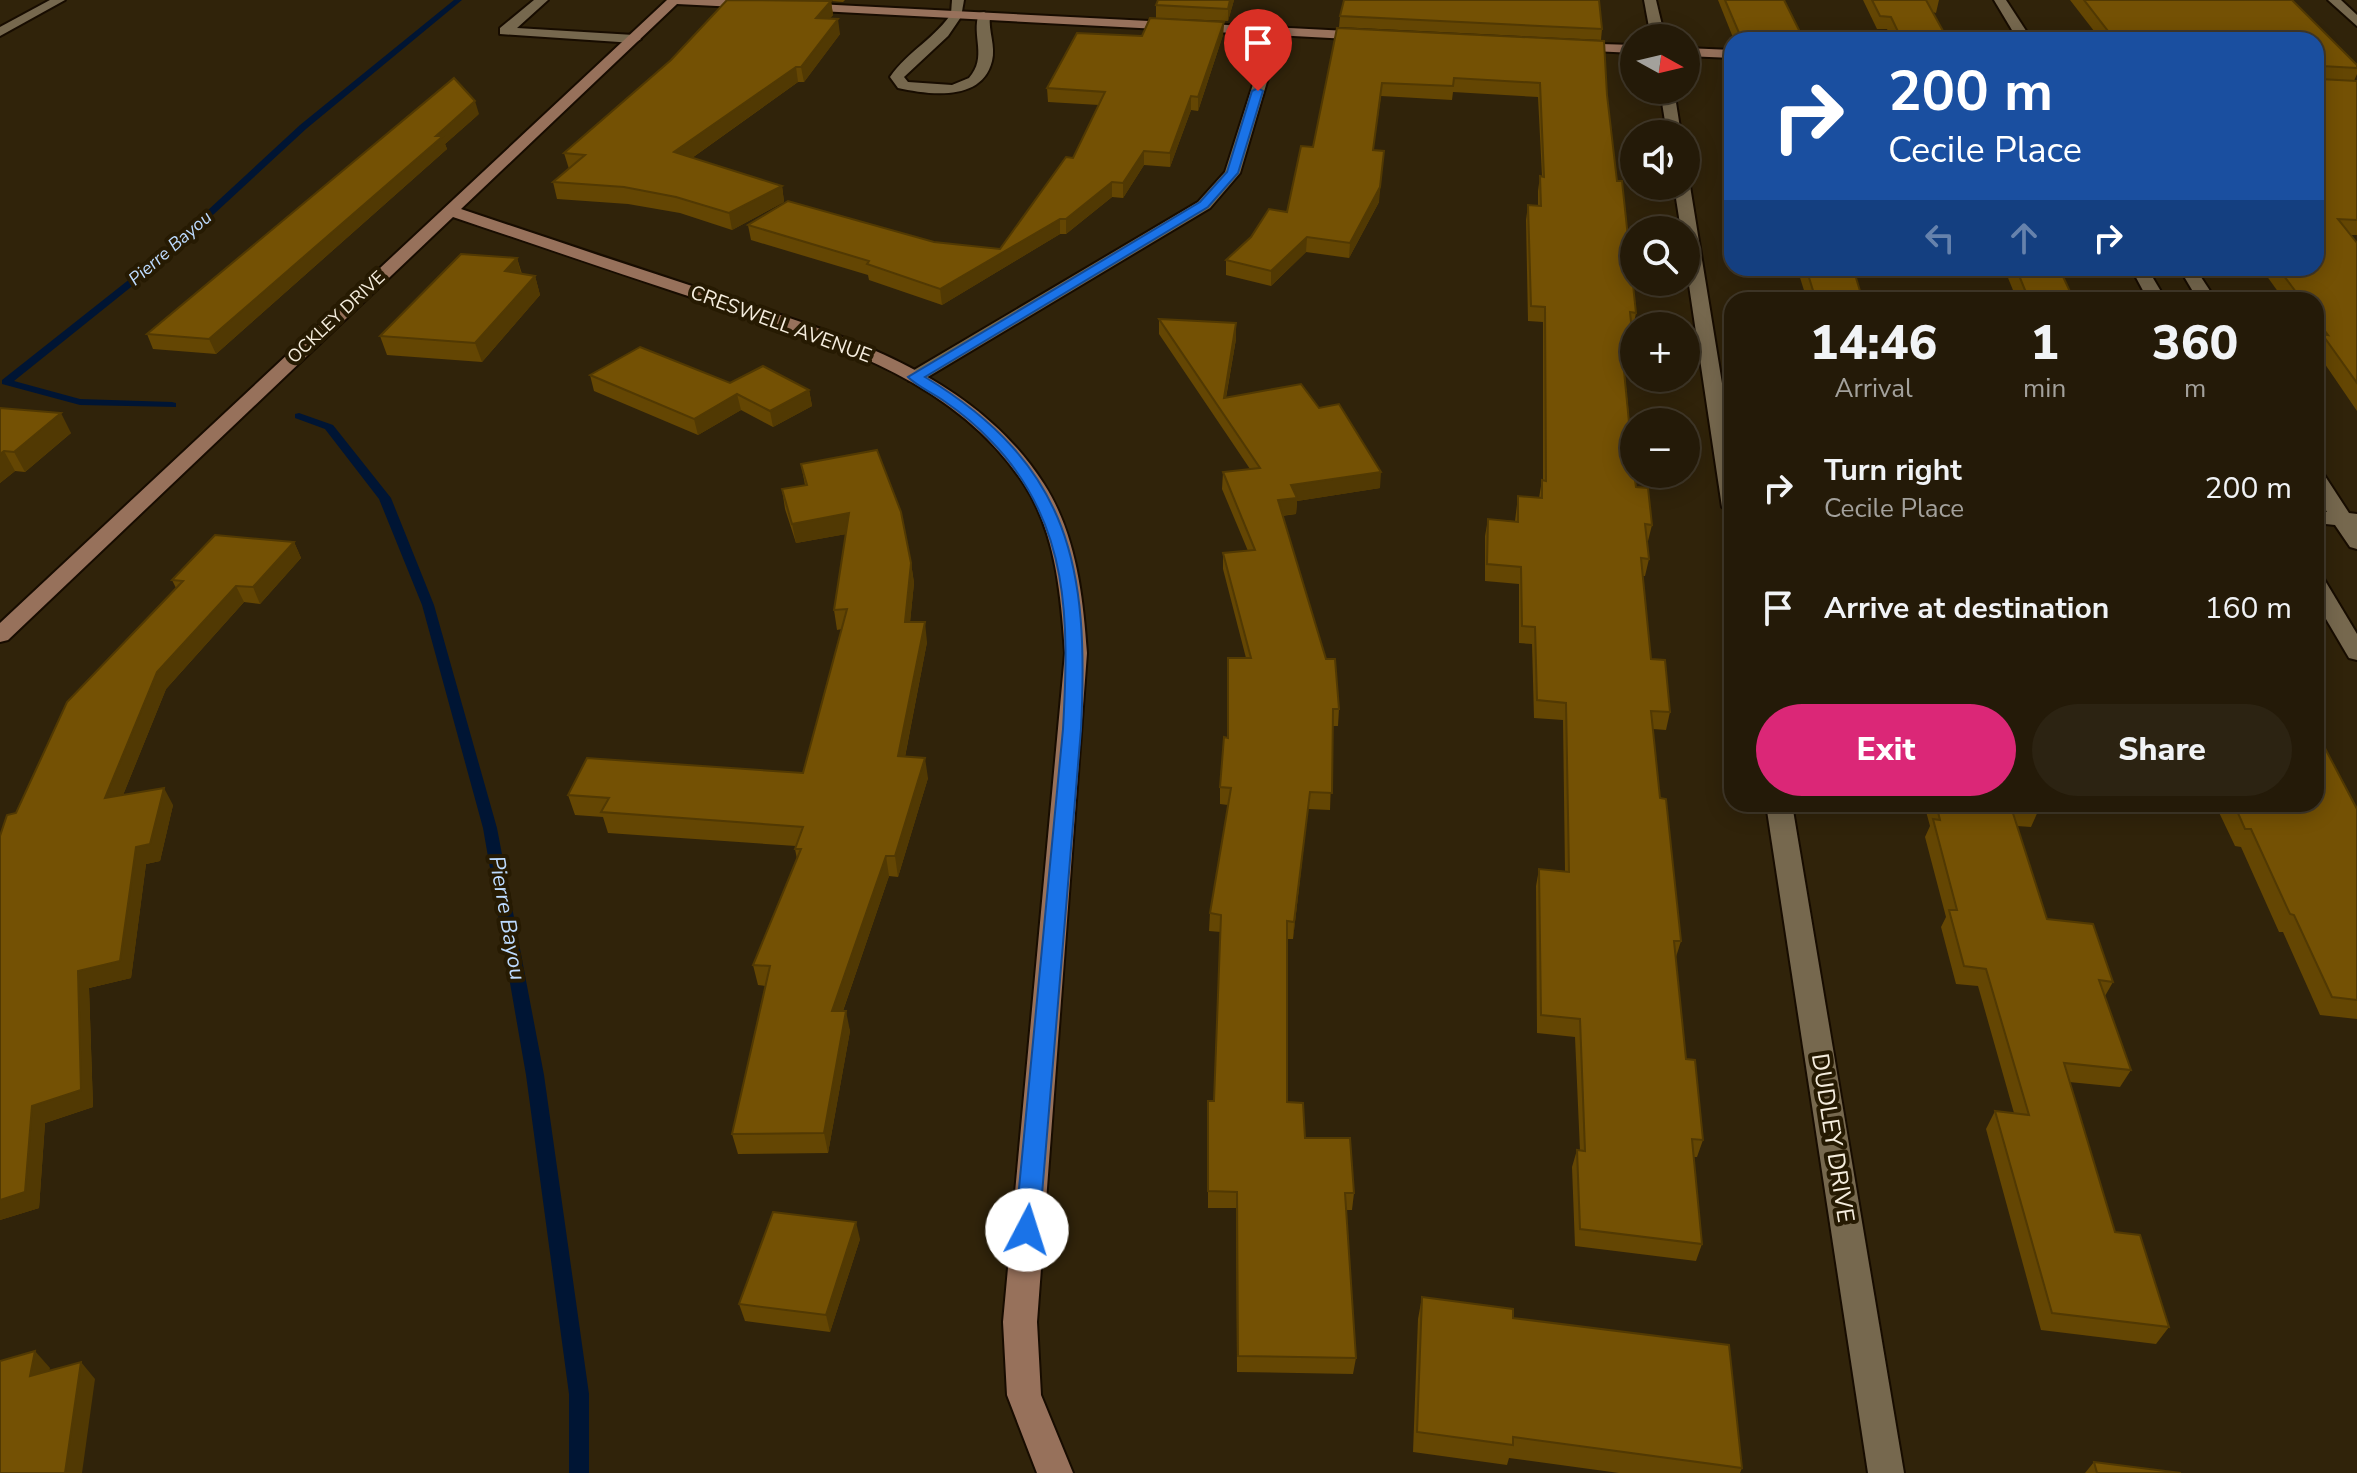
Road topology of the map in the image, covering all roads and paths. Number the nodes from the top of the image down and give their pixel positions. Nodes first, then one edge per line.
1 (59, 0) edge
2 (542, 0) edge
3 (674, 0) edge
4 (688, 0) edge
5 (1650, 0) edge
6 (2000, 0) edge
7 (2334, 0) edge
8 (767, 5) edge
9 (783, 6) edge
10 (958, 7) edge
11 (984, 16) junction
12 (2357, 22) edge
13 (1655, 24) edge
14 (1276, 31) junction
15 (0, 32) edge
16 (2020, 32) edge
17 (1385, 36) edge
18 (634, 39) junction
19 (1556, 45) edge
20 (1620, 48) edge
21 (1700, 53) edge
22 (1724, 54) edge
23 (1684, 200) edge
24 (449, 210) junction
25 (915, 377) junction
26 (1724, 442) edge
27 (2324, 487) edge
28 (2324, 518) edge
29 (2350, 520) edge
30 (2357, 543) edge
31 (2324, 597) edge
32 (0, 635) edge
33 (2357, 653) edge
34 (1780, 812) edge
35 (1055, 1473) edge
36 (1886, 1473) edge

1 - 15 street
2 - 18 street
3 - 4 street
3 - 18 street, OCKLEY DRIVE
4 - 8 street
5 - 13 street
6 - 16 street
7 - 12 street
9 - 10 street
10 - 11 street
10 - 11 street
11 - 14 street
14 - 17 street
14 - 25 street
18 - 24 street, OCKLEY DRIVE
19 - 20 street
21 - 22 street
23 - 26 street
24 - 25 street, CRESWELL AVENUE
24 - 32 street, OCKLEY DRIVE
25 - 35 street, CRESWELL AVENUE
27 - 29 street
28 - 29 street
29 - 30 street
31 - 33 street
34 - 36 street, DUDLEY DRIVE

